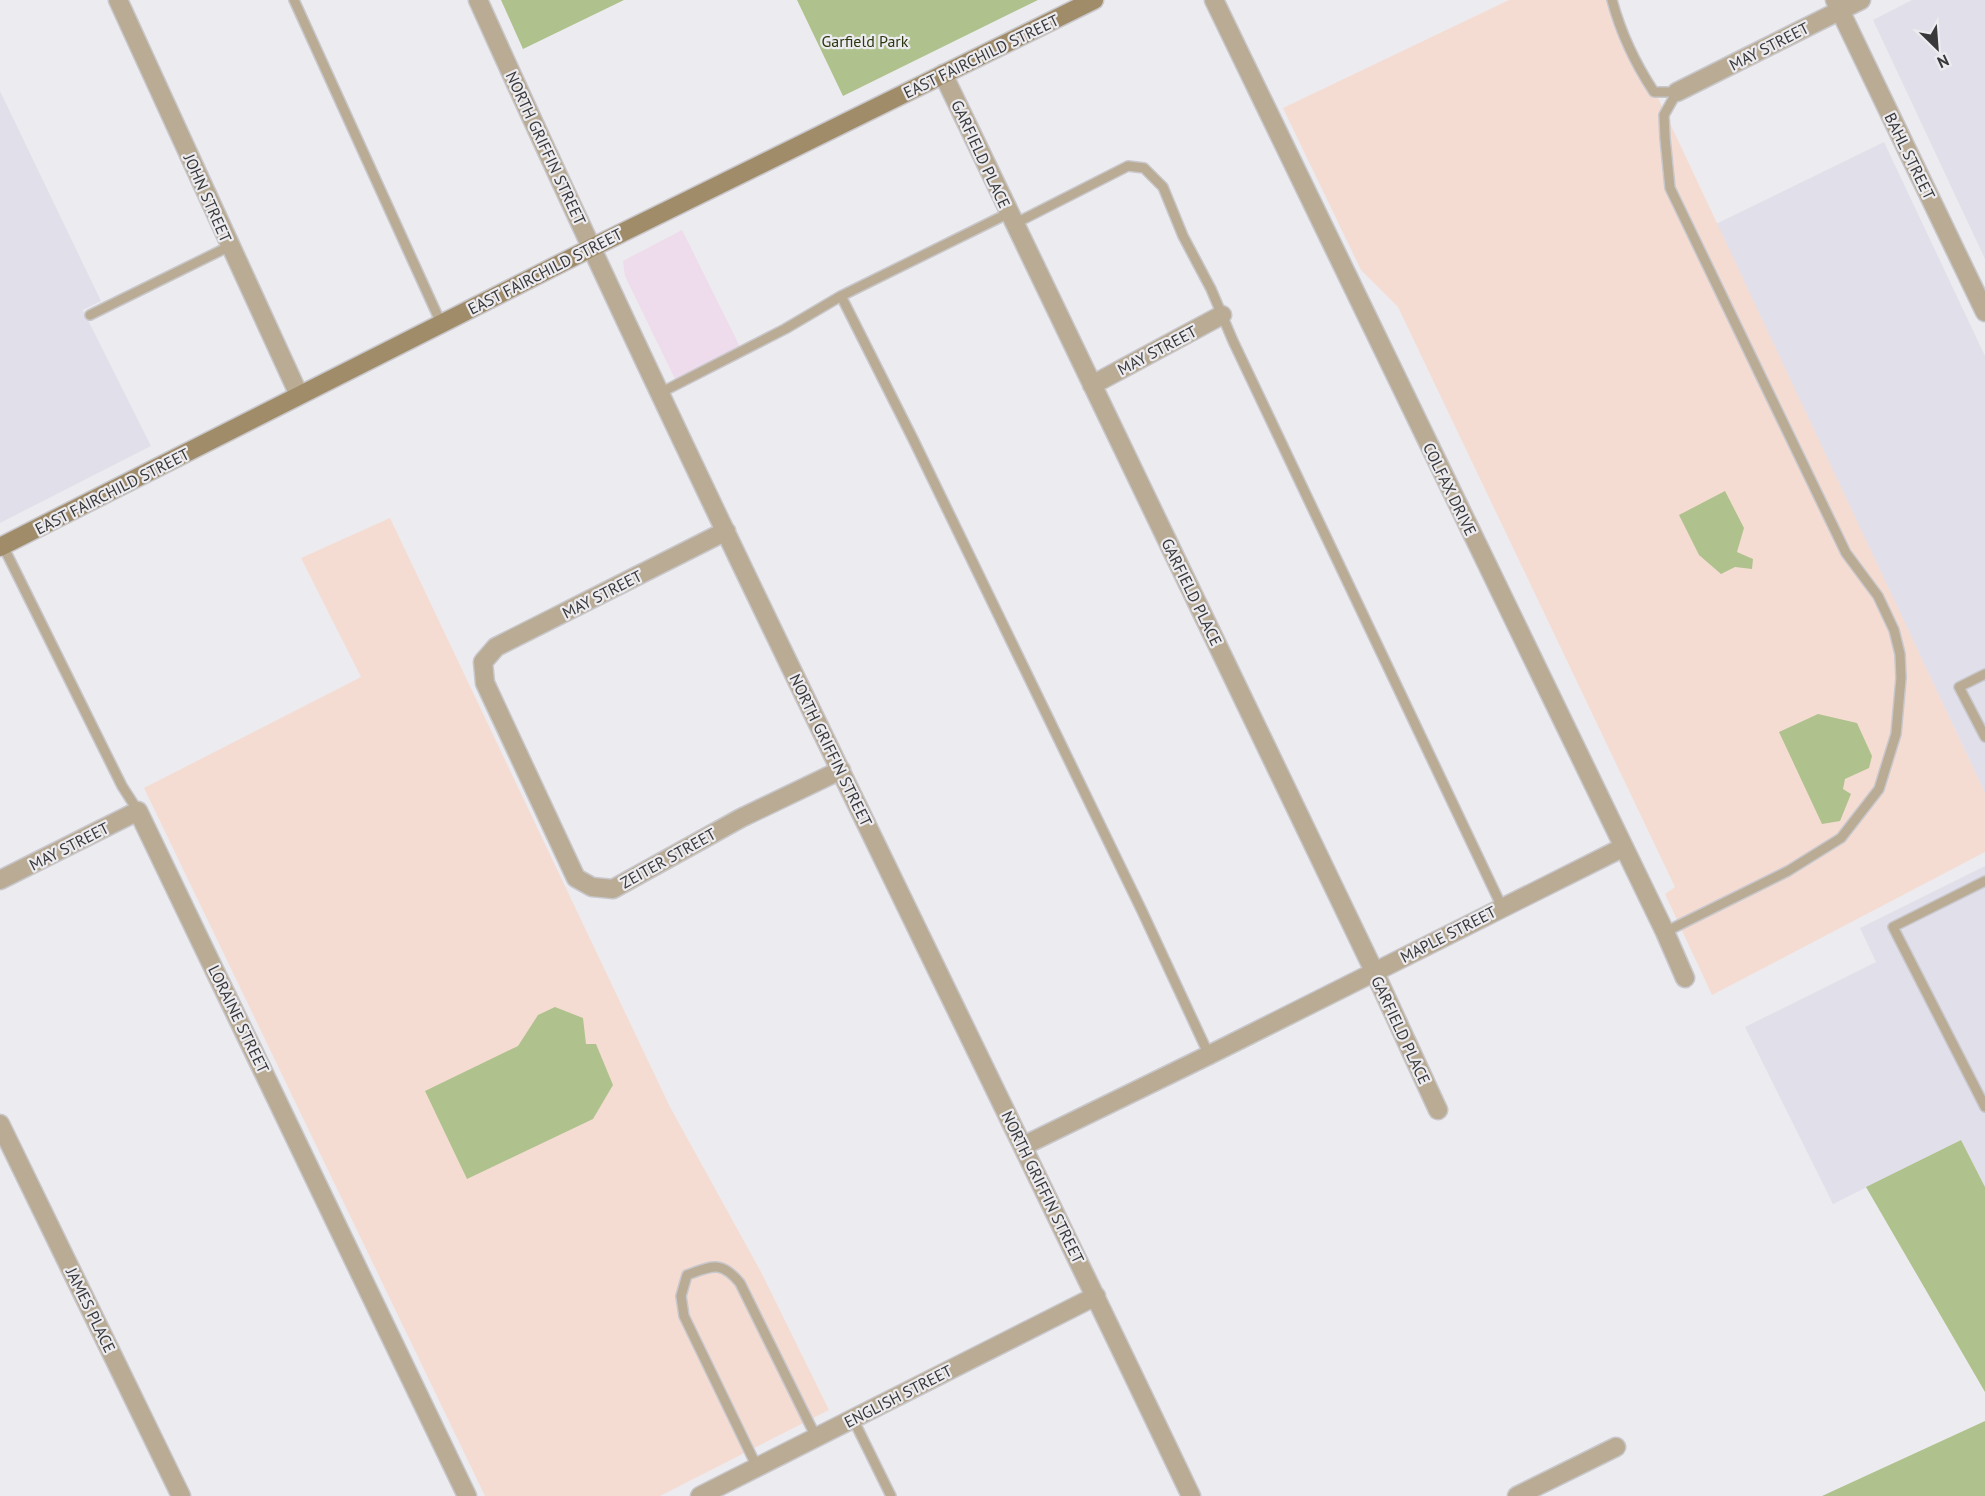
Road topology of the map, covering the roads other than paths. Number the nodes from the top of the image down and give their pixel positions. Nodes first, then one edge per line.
1 (118, 0) edge
2 (294, 0) edge
3 (478, 0) edge
4 (1094, 0) edge
5 (1214, 0) edge
6 (1612, 0) edge
7 (1861, 0) edge
8 (1838, 5) edge
9 (1064, 6) edge
10 (943, 74) junction
11 (1677, 92) junction
12 (1012, 219) junction
13 (230, 246) junction
14 (591, 248) junction
15 (841, 296) junction
16 (1985, 312) edge
17 (90, 315) dead end
18 (1222, 315) junction
19 (441, 323) junction
20 (1092, 385) junction
21 (660, 393) junction
22 (298, 395) junction
23 (726, 531) junction
24 (1, 547) edge
25 (483, 662) joint
26 (1985, 674) edge
27 (1985, 737) edge
28 (841, 770) junction
29 (138, 811) junction
30 (1624, 847) junction
31 (0, 880) edge
32 (1985, 881) edge
33 (1502, 907) junction
34 (1665, 932) junction
35 (1374, 971) junction
36 (1685, 978) dead end
37 (1209, 1055) junction
38 (1985, 1107) edge
39 (1438, 1110) dead end
40 (0, 1124) edge
41 (1023, 1146) junction
42 (1096, 1296) junction
43 (852, 1419) junction
44 (816, 1437) junction
45 (1617, 1447) dead end
46 (758, 1467) junction
47 (181, 1496) edge
48 (467, 1496) edge
49 (699, 1496) edge
50 (891, 1496) edge
51 (1191, 1496) edge
52 (1517, 1496) edge

1 - 13 street, JOHN STREET
2 - 19 lane
3 - 14 street, NORTH GRIFFIN STREET
4 - 9 street, EAST FAIRCHILD STREET
5 - 30 street, COLFAX DRIVE
6 - 11 lane
7 - 8 street, MAY STREET
8 - 11 street, MAY STREET
8 - 16 street, BAHL STREET
9 - 10 street, EAST FAIRCHILD STREET
10 - 12 street, GARFIELD PLACE
10 - 14 street, EAST FAIRCHILD STREET
11 - 34 lane
12 - 15 lane
12 - 18 lane
12 - 20 street, GARFIELD PLACE
13 - 17 lane
13 - 22 street, JOHN STREET
14 - 19 street, EAST FAIRCHILD STREET
14 - 21 street, NORTH GRIFFIN STREET
15 - 21 lane
15 - 37 lane
18 - 20 street, MAY STREET
18 - 33 lane
19 - 22 street, EAST FAIRCHILD STREET
20 - 35 street, GARFIELD PLACE
21 - 23 street, NORTH GRIFFIN STREET
22 - 24 street, EAST FAIRCHILD STREET
23 - 25 street, MAY STREET
23 - 28 street, NORTH GRIFFIN STREET
24 - 29 lane, LORAINE STREET
25 - 28 street, ZEITER STREET
26 - 27 lane
28 - 41 street, NORTH GRIFFIN STREET
29 - 31 street, MAY STREET
29 - 48 street, LORAINE STREET
30 - 33 street, MAPLE STREET
30 - 34 street, COLFAX DRIVE
32 - 38 lane
33 - 35 street, MAPLE STREET
34 - 36 street, COLFAX DRIVE
35 - 37 street, MAPLE STREET
35 - 39 street, GARFIELD PLACE
37 - 41 street, MAPLE STREET
40 - 47 street, JAMES PLACE
41 - 42 street, NORTH GRIFFIN STREET
42 - 43 street, ENGLISH STREET
42 - 51 street, NORTH GRIFFIN STREET
43 - 44 street, ENGLISH STREET
43 - 50 lane
44 - 46 street, ENGLISH STREET
44 - 46 lane
45 - 52 street
46 - 49 street, ENGLISH STREET

